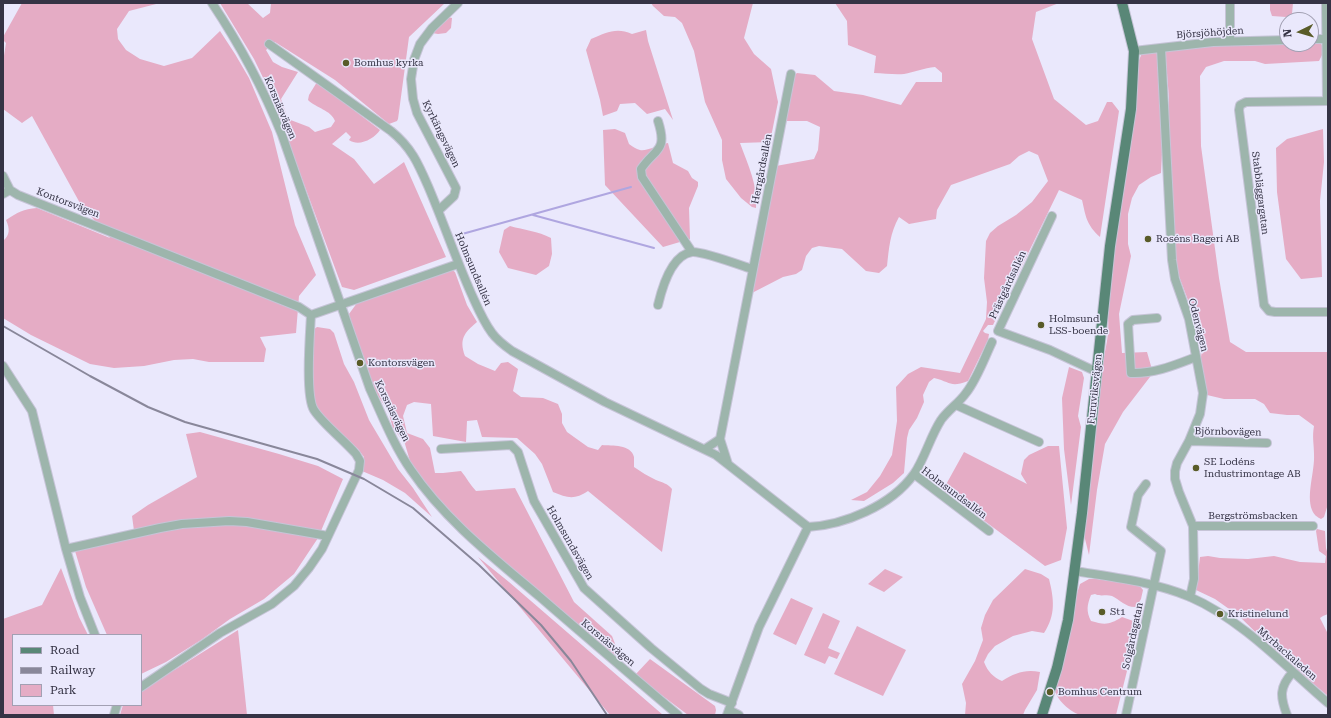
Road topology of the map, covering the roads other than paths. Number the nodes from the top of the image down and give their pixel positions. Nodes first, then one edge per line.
1 (212, 3) edge
2 (458, 3) edge
3 (1122, 3) edge
4 (1230, 3) edge
5 (1326, 3) edge
6 (1327, 39) edge
7 (1279, 40) edge
8 (1230, 41) junction
9 (269, 44) dead end
10 (1161, 48) junction
11 (1134, 51) junction
12 (791, 74) dead end
13 (1327, 101) edge
14 (658, 121) dead end
15 (3, 176) edge
16 (7, 192) edge
17 (439, 210) junction
18 (1052, 216) dead end
19 (692, 252) junction
20 (458, 264) junction
21 (752, 269) junction
22 (341, 305) junction
23 (658, 305) dead end
24 (1328, 312) edge
25 (311, 315) junction
26 (1157, 318) dead end
27 (992, 342) dead end
28 (1196, 357) junction
29 (3, 366) edge
30 (1097, 372) junction
31 (956, 404) junction
32 (720, 439) junction
33 (1189, 441) junction
34 (1039, 442) dead end
35 (1267, 443) dead end
36 (441, 449) dead end
37 (705, 449) junction
38 (728, 464) junction
39 (914, 474) junction
40 (1146, 484) dead end
41 (1193, 526) junction
42 (1313, 526) dead end
43 (808, 527) junction
44 (989, 531) dead end
45 (328, 536) junction
46 (66, 549) junction
47 (1074, 571) junction
48 (1154, 586) junction
49 (1190, 597) junction
50 (95, 634) edge
51 (1293, 672) junction
52 (142, 686) edge
53 (1046, 701) junction
54 (1328, 703) edge
55 (729, 709) edge
56 (678, 715) edge
57 (739, 715) edge
58 (1038, 715) edge
59 (1042, 715) edge
60 (1126, 715) edge
61 (1287, 715) edge

1 - 22 street, Korsnäsvägen
2 - 17 street, Kyrkängsvägen
3 - 11 main road, Furuviksvägen
4 - 8 street
5 - 6 street, Stabbläggargatan
6 - 13 street, Stabbläggargatan
7 - 8 street, Björsjöhöjden
8 - 10 street, Björsjöhöjden
9 - 17 street, Holmsundsallén
10 - 11 street, Björsjöhöjden
10 - 28 street, Odenvägen
11 - 30 main road, Furuviksvägen
12 - 21 street, Herrgårdsallén
13 - 24 street, Stabbläggargatan
14 - 19 street
15 - 16 street, Kontorsvägen
16 - 25 street, Kontorsvägen
17 - 20 street, Holmsundsallén
18 - 30 street, Prästgårdsallén
19 - 21 street
19 - 23 street
20 - 22 street
20 - 37 street, Holmsundsallén
21 - 32 street, Herrgårdsallén
22 - 25 street
22 - 56 street, Korsnäsvägen
25 - 45 street
26 - 28 street
27 - 31 street
28 - 33 street, Odenvägen
29 - 46 street
30 - 47 main road, Furuviksvägen
31 - 34 street
31 - 39 street
32 - 37 street
32 - 38 street
33 - 35 street, Björnbovägen
33 - 41 street, Odenvägen
36 - 55 street, Holmsundsvägen
37 - 38 street, Holmsundsallén
38 - 43 street, Holmsundsallén
39 - 43 street, Holmsundsallén
39 - 44 street, Holmsundsallén
40 - 48 street, Solgårdsgatan
41 - 42 street, Bergströmsbacken
41 - 49 street, Odenvägen
43 - 55 street
45 - 46 street
45 - 52 street
46 - 50 street
47 - 48 street, Myrbackaleden
47 - 53 main road, Furuviksvägen
48 - 49 street, Myrbackaleden
48 - 60 street, Solgårdsgatan
49 - 51 street, Myrbackaleden
51 - 54 street, Myrbackaleden
51 - 61 street
53 - 58 main road, Furuviksvägen
53 - 59 main road, Furuviksvägen
55 - 57 street, Holmsundsvägen

